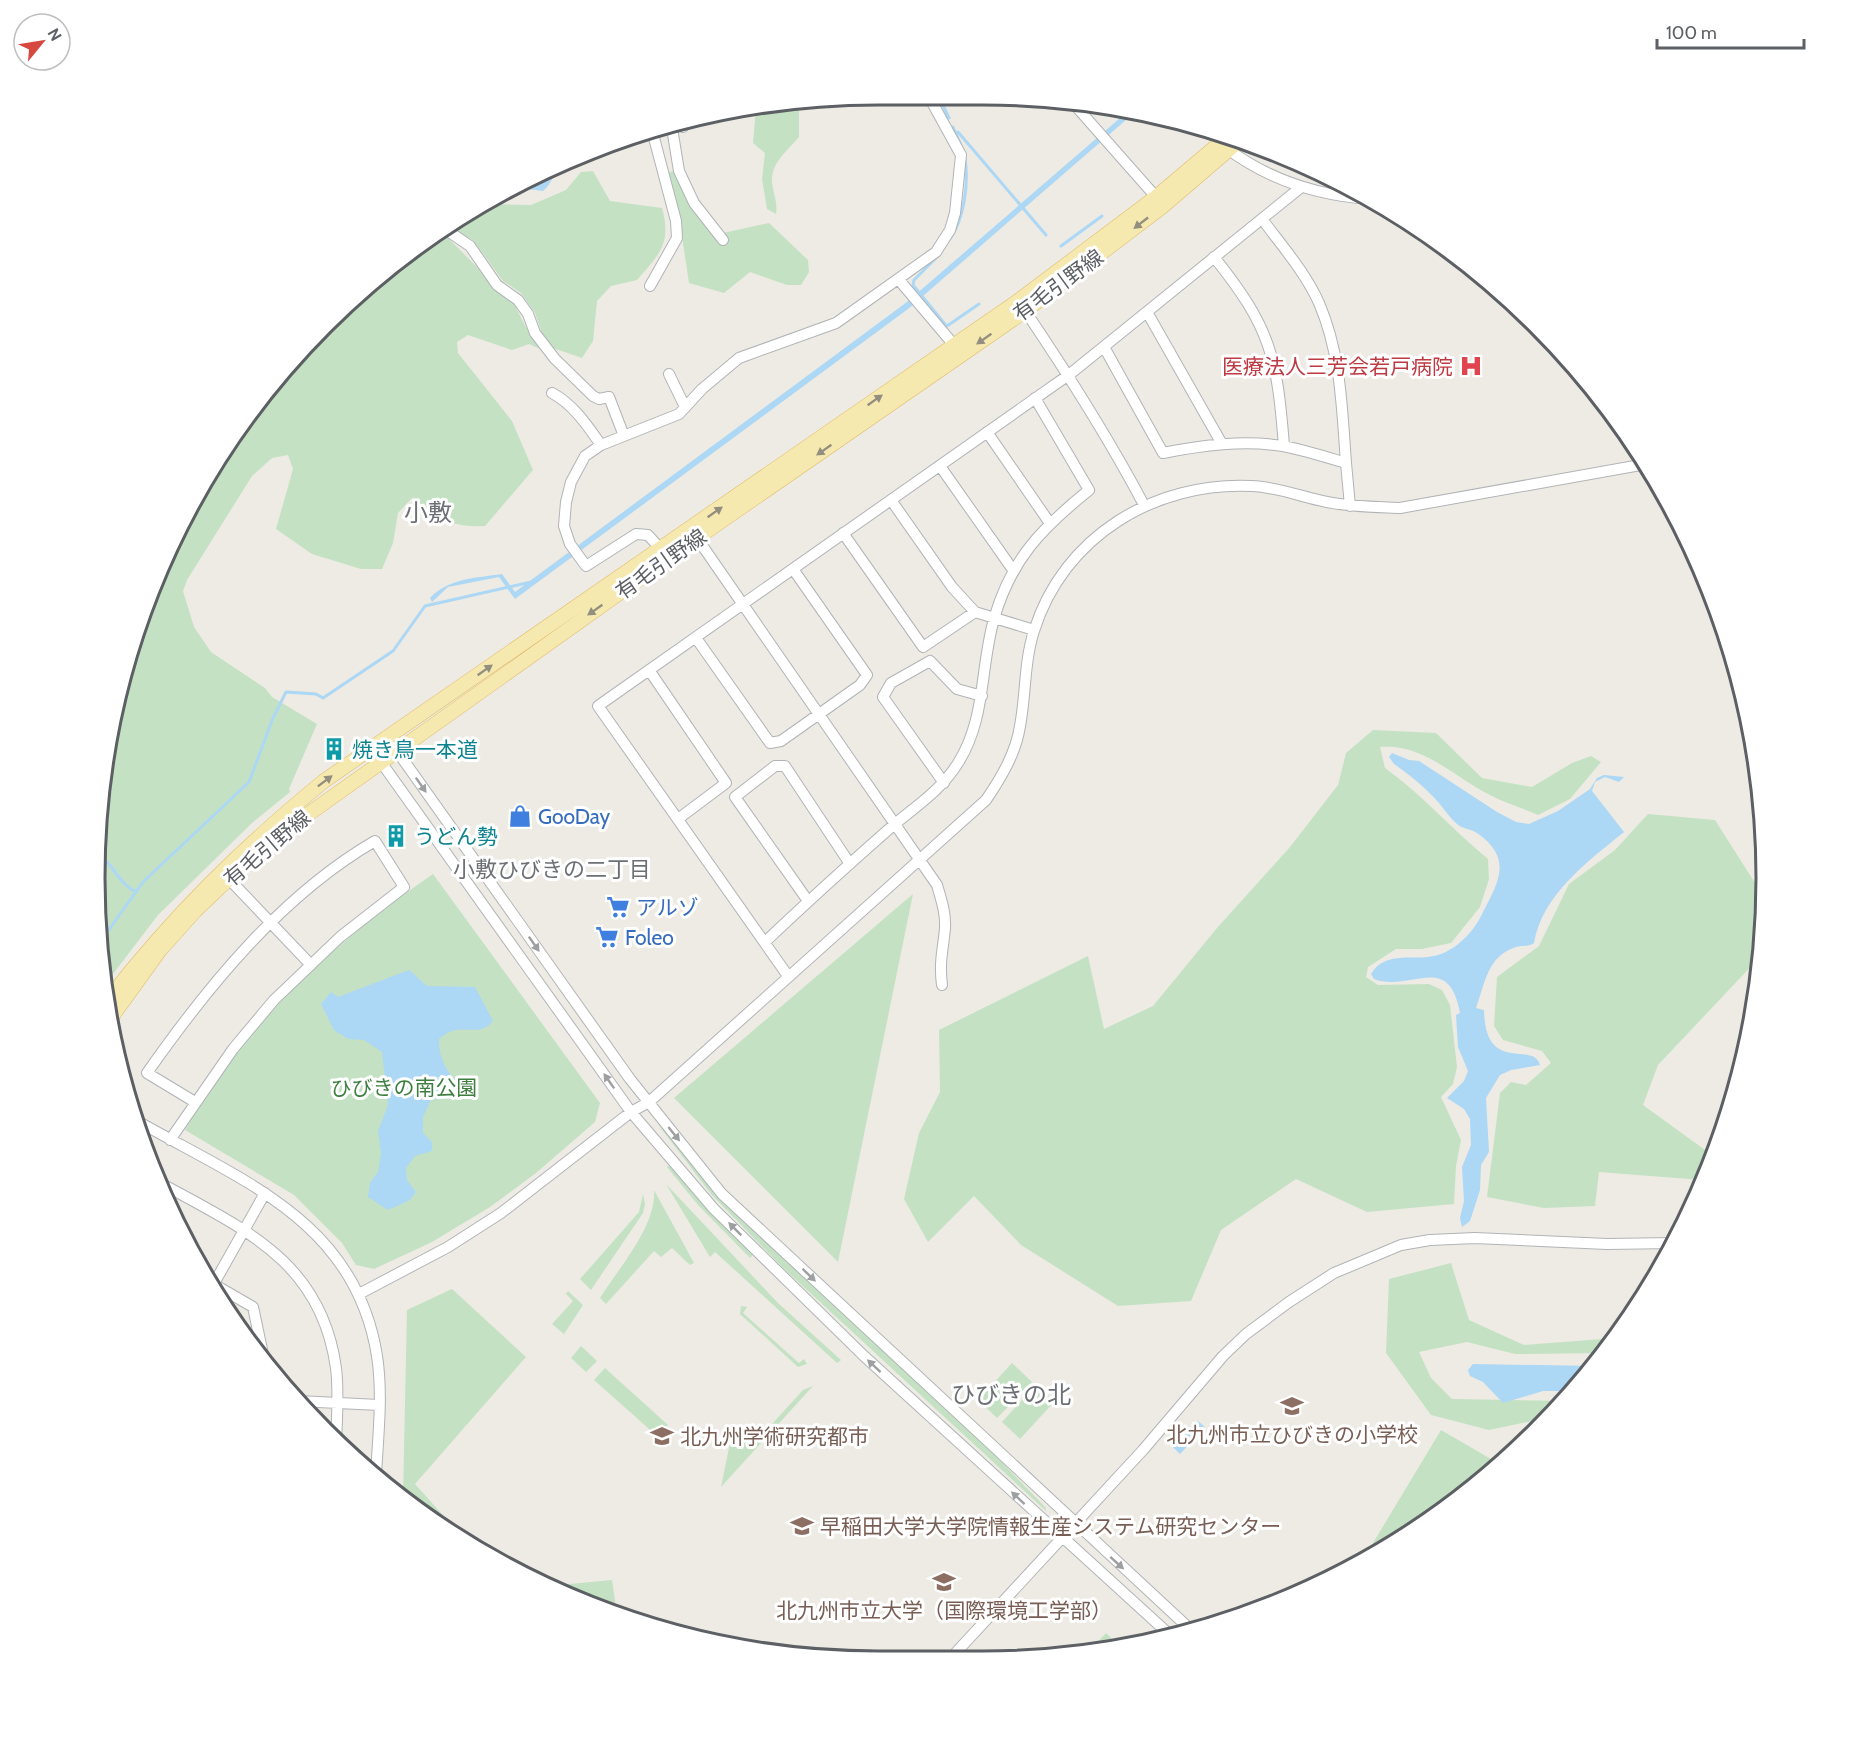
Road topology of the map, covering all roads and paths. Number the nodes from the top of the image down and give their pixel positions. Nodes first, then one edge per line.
1 (934, 105) edge
2 (1081, 112) edge
3 (678, 131) edge
4 (654, 138) edge
5 (1227, 145) edge
6 (1227, 145) edge
7 (1236, 148) edge
8 (1300, 188) junction
9 (1156, 197) junction
10 (1349, 198) edge
11 (1262, 219) junction
12 (452, 233) edge
13 (723, 240) dead end
14 (1214, 257) junction
15 (899, 280) junction
16 (650, 286) dead end
17 (1021, 306) junction
18 (1147, 312) junction
19 (954, 345) junction
20 (1104, 346) junction
21 (669, 374) dead end
22 (1070, 374) junction
23 (552, 393) dead end
24 (1035, 399) junction
25 (685, 407) junction
26 (987, 432) junction
27 (624, 436) junction
28 (1222, 444) junction
29 (601, 445) junction
30 (1284, 447) junction
31 (1346, 463) junction
32 (940, 466) junction
33 (1636, 466) edge
34 (891, 500) junction
35 (1144, 505) junction
36 (1350, 506) junction
37 (1049, 522) junction
38 (843, 533) junction
39 (697, 538) junction
40 (665, 554) junction
41 (793, 569) junction
42 (1013, 570) junction
43 (742, 605) junction
44 (975, 612) junction
45 (994, 619) junction
46 (1034, 630) junction
47 (696, 638) junction
48 (649, 670) junction
49 (982, 696) junction
50 (817, 713) junction
51 (384, 740) junction
52 (397, 752) junction
53 (381, 762) junction
54 (944, 783) junction
55 (678, 819) junction
56 (894, 824) junction
57 (919, 859) junction
58 (850, 864) junction
59 (229, 879) junction
60 (808, 901) junction
61 (271, 923) junction
62 (765, 942) junction
63 (311, 965) junction
64 (788, 976) junction
65 (942, 986) dead end
66 (114, 992) edge
67 (117, 1010) edge
68 (195, 1102) junction
69 (649, 1102) junction
70 (631, 1112) junction
71 (146, 1126) edge
72 (170, 1140) junction
73 (171, 1189) edge
74 (265, 1193) junction
75 (245, 1230) junction
76 (1663, 1243) edge
77 (217, 1277) edge
78 (226, 1291) edge
79 (359, 1294) junction
80 (261, 1343) edge
81 (309, 1402) edge
82 (337, 1403) junction
83 (379, 1405) junction
84 (336, 1430) edge
85 (376, 1466) edge
86 (1073, 1523) junction
87 (1061, 1537) junction
88 (1185, 1624) edge
89 (1164, 1629) edge
90 (957, 1651) edge

1 - 15 street
2 - 9 street
3 - 13 street
4 - 16 street
5 - 9 main road, 有毛引野線
6 -> 17 main road, 有毛引野線
7 - 8 street
8 - 10 street
8 - 11 street
9 - 17 main road, 有毛引野線
11 - 14 street
11 - 31 street
12 - 27 street
14 - 18 street
14 - 30 street
15 - 19 street
15 - 25 street
17 - 19 main road, 有毛引野線
17 - 22 street
17 -> 39 main road, 有毛引野線
18 - 20 street
18 - 28 street
40 -> 19 main road, 有毛引野線
20 - 22 street
20 - 28 street
21 - 25 street
22 - 24 street
22 - 35 street
23 - 29 street
24 - 26 street
24 - 37 street
25 - 27 street
26 - 32 street
26 - 37 street
27 - 29 street
28 - 30 street
29 - 40 street
30 - 31 street
31 - 36 street
32 - 34 street
32 - 42 street
33 - 36 street
34 - 38 street
34 - 44 street
35 - 36 street
35 - 46 street
37 - 42 street
38 - 41 street
38 - 44 street
39 - 40 main road, 有毛引野線
39 - 43 street
51 -> 40 main road, 有毛引野線
40 -> 52 main road, 有毛引野線
41 - 43 street
41 - 50 street
42 - 45 street
43 - 47 street
43 - 50 street
44 - 45 street
45 - 46 street
45 - 49 street
46 - 57 street
47 - 48 street
47 - 50 street
48 - 55 street
48 - 55 street
49 - 54 street
49 - 54 street
50 - 56 street
51 - 52 street
51 - 53 street
66 -> 51 main road, 有毛引野線
52 - 53 main road, 有毛引野線
52 -> 69 street
53 - 59 main road, 有毛引野線
70 -> 53 street
54 - 56 street
55 - 62 street
56 - 57 street
56 - 58 street
57 - 64 street
57 - 65 street
58 - 60 street
58 - 60 street
59 - 61 street
59 - 67 main road, 有毛引野線
60 - 62 street
61 - 63 street
61 - 63 street
61 - 68 street
62 - 64 street
63 - 68 street
64 - 69 street
68 - 72 street
69 - 70 street
69 -> 86 street
70 - 79 street
87 -> 70 street
71 - 72 street
72 - 74 street
73 - 75 street
74 - 75 street
74 - 79 street
75 - 77 street
75 - 82 street
76 - 86 street
78 - 80 street
79 - 83 street
81 - 82 street
82 - 83 street
82 - 84 street
83 - 85 street
86 - 87 street
86 -> 88 street
87 - 89 street
87 - 90 street

